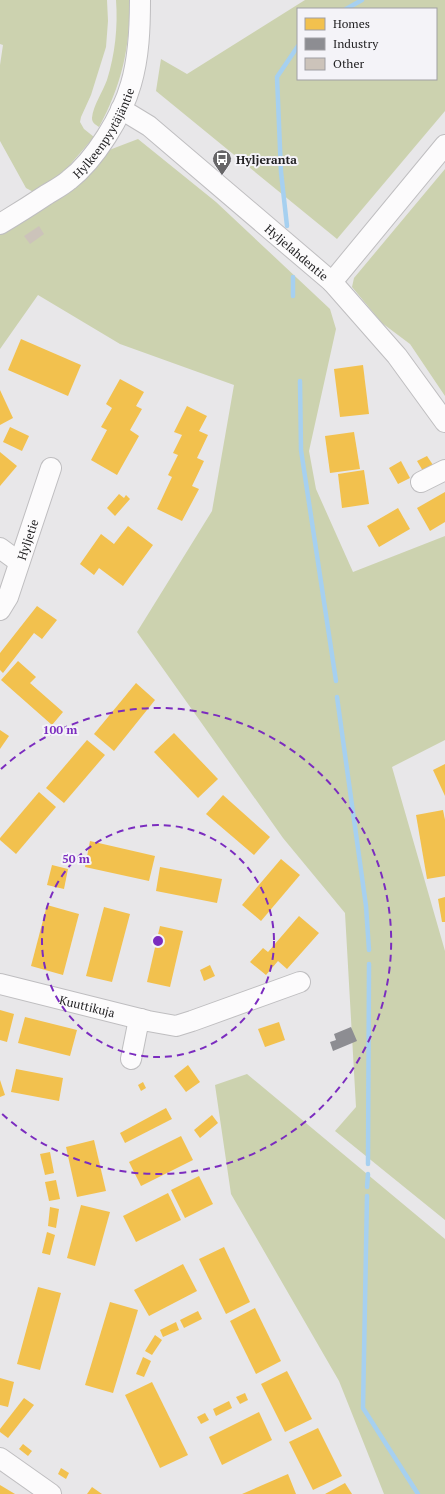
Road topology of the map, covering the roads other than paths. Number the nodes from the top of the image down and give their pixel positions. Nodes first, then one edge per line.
1 (140, 0) edge
2 (121, 109) junction
3 (445, 145) edge
4 (0, 224) edge
5 (332, 282) junction
6 (445, 422) edge
7 (51, 468) dead end
8 (445, 470) edge
9 (421, 482) dead end
10 (0, 548) edge
11 (19, 562) junction
12 (0, 610) edge
13 (300, 982) dead end
14 (0, 984) edge
15 (141, 1019) junction
16 (131, 1059) dead end
17 (0, 1458) edge
18 (46, 1493) edge

1 - 2 street, Hylkeenpyytäjäntie
2 - 4 street, Hylkeenpyytäjäntie
2 - 5 street, Hyljelahdentie
3 - 5 street
5 - 6 street, Hyljelahdentie
7 - 11 street, Hyljetie
8 - 9 street
10 - 11 street
11 - 12 street, Hyljetie
13 - 15 street, Kuuttikuja
14 - 15 street, Kuuttikuja
15 - 16 street
17 - 18 street

